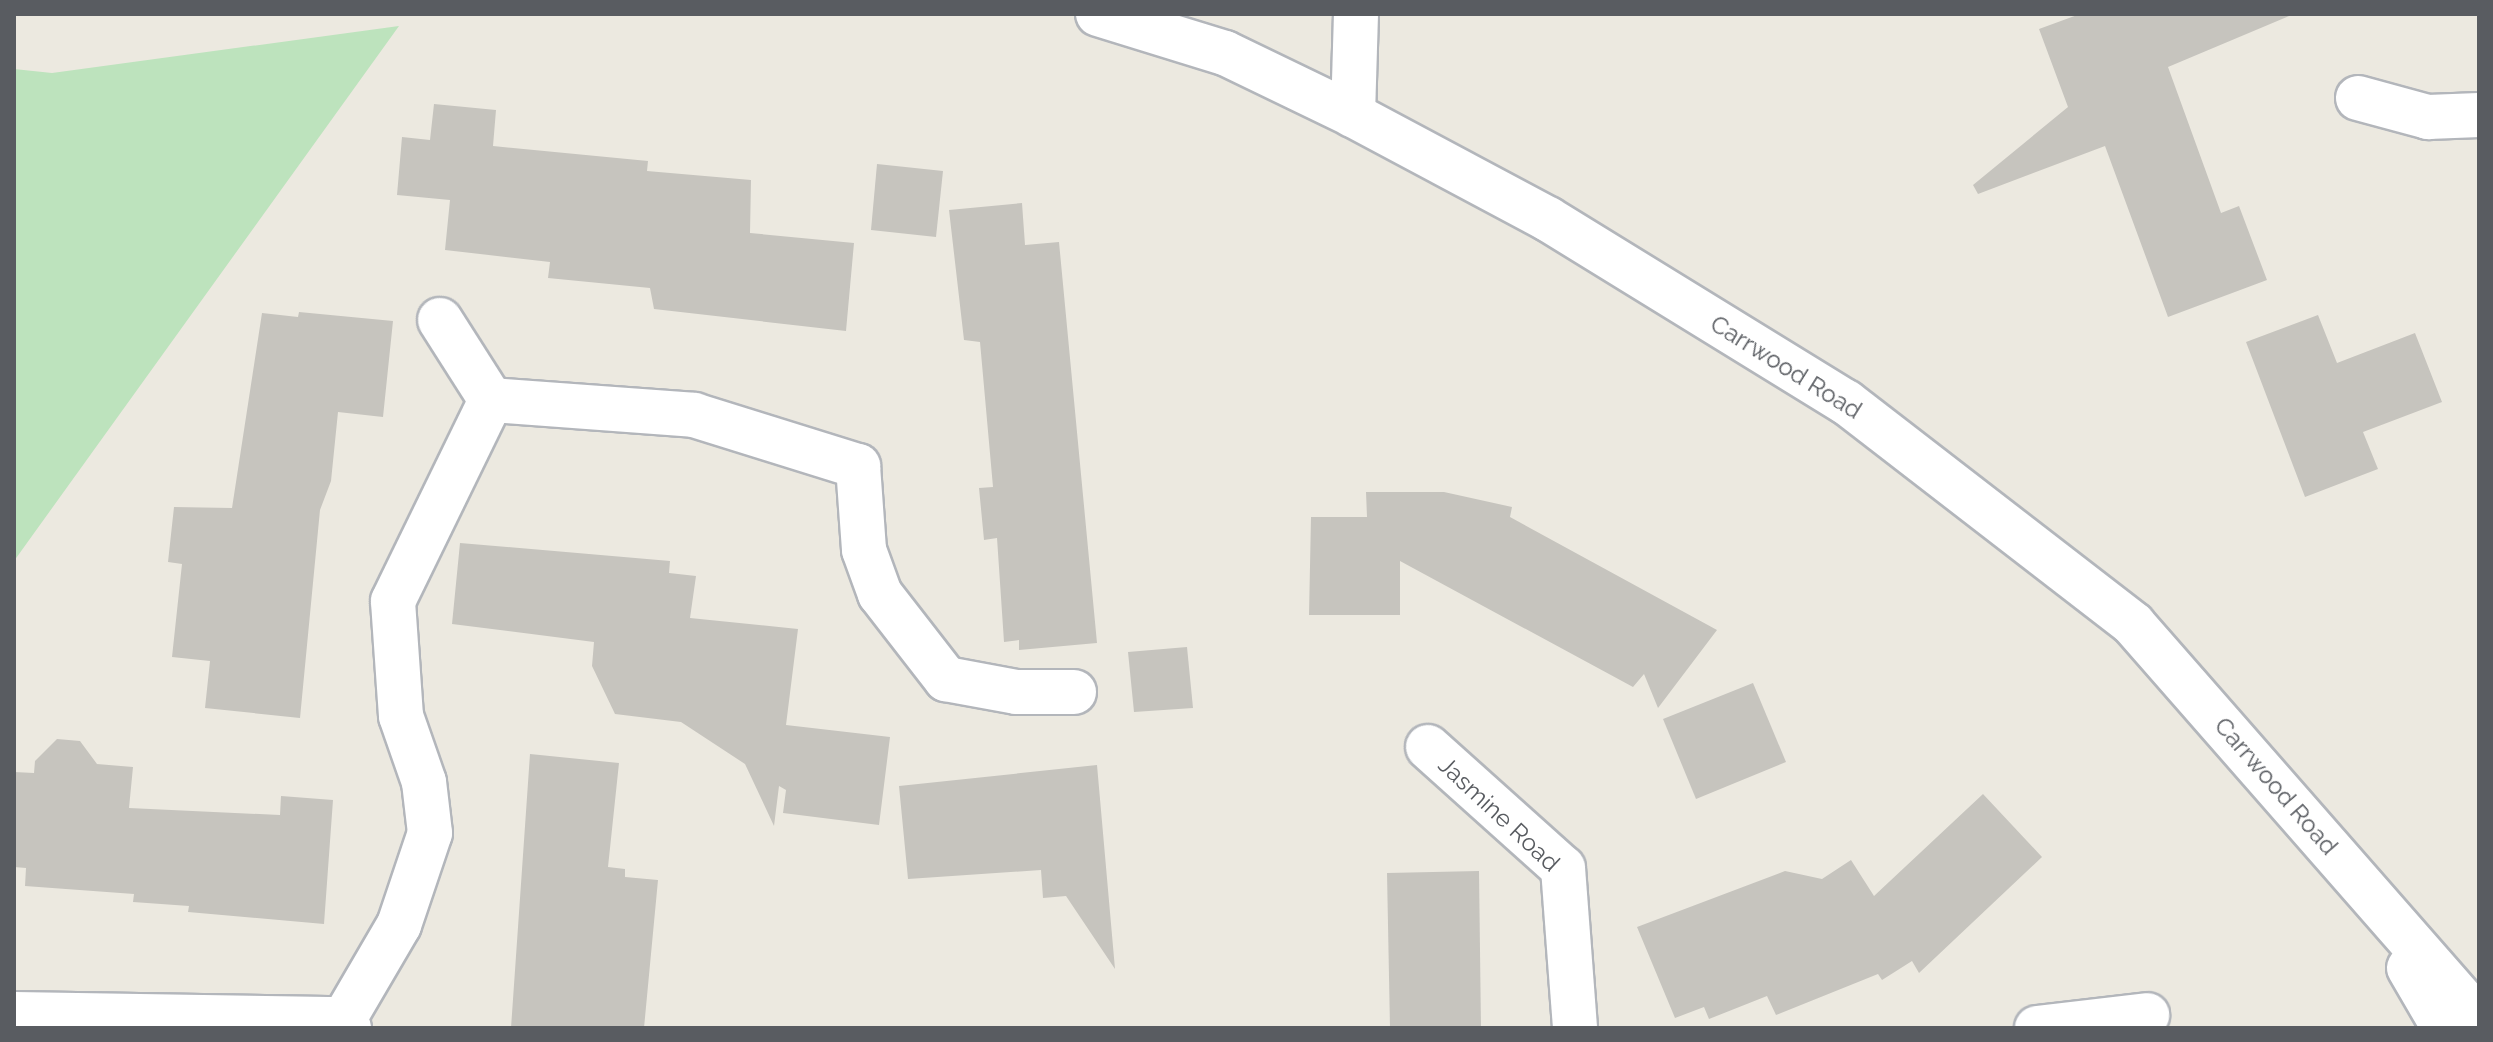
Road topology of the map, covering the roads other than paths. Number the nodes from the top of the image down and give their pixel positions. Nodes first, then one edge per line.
1 (1098, 14) edge
2 (1356, 14) edge
3 (2358, 98) dead end
4 (1353, 115) junction
5 (2479, 115) edge
6 (440, 320) dead end
7 (491, 400) junction
8 (1074, 692) dead end
9 (1428, 747) dead end
10 (2361, 882) junction
11 (14, 1014) edge
12 (2147, 1015) dead end
13 (2479, 1019) edge
14 (346, 1024) edge
15 (1575, 1028) edge
16 (2037, 1028) edge
17 (2444, 1028) edge

1 - 4 street, Carrwood Road
2 - 4 street
3 - 5 street
4 - 10 street, Carrwood Road
6 - 7 street
7 - 8 street
7 - 14 street
9 - 15 street, Jasmine Road
10 - 13 street, Carrwood Road
10 - 17 street, Carrwood Road
11 - 14 street
12 - 16 street

